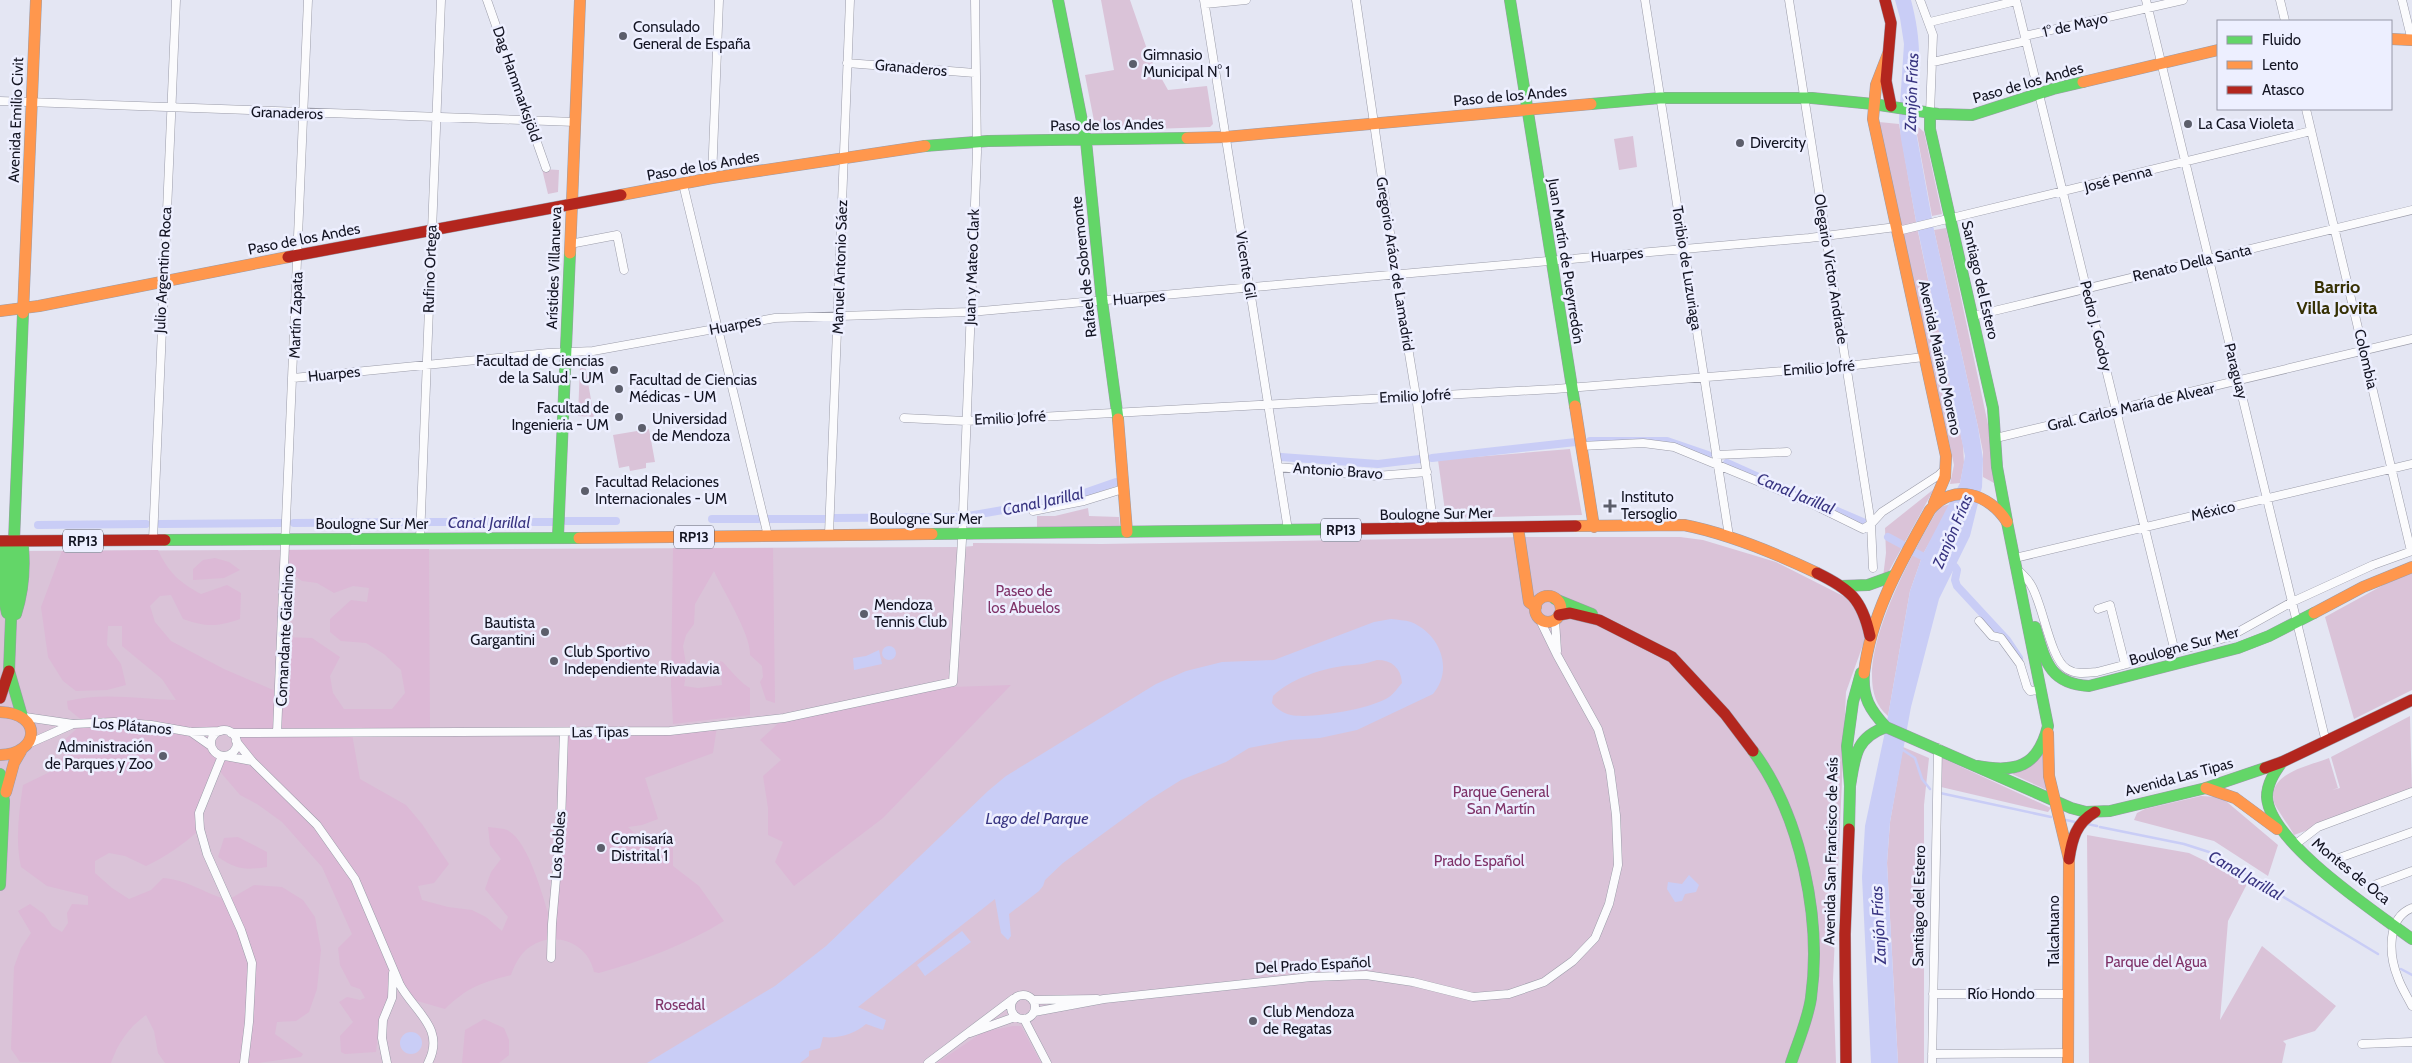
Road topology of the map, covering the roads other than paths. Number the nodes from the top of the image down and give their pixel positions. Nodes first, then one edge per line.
1 (36, 0) edge
2 (176, 0) edge
3 (308, 0) edge
4 (441, 0) edge
5 (487, 0) edge
6 (580, 0) edge
7 (719, 0) edge
8 (850, 0) edge
9 (975, 0) edge
10 (1058, 0) edge
11 (1246, 0) edge
12 (1356, 0) edge
13 (1510, 0) edge
14 (1645, 0) edge
15 (1789, 0) edge
16 (1885, 0) edge
17 (1920, 0) edge
18 (2183, 0) edge
19 (2280, 0) edge
20 (2402, 0) edge
21 (2016, 1) edge
22 (1204, 2) edge
23 (2147, 4) edge
24 (2285, 20) edge
25 (1930, 22) junction
26 (2025, 39) junction
27 (2392, 39) edge
28 (2412, 40) edge
29 (2217, 50) edge
30 (1888, 54) junction
31 (1933, 62) junction
32 (847, 63) junction
33 (2162, 63) junction
34 (975, 73) junction
35 (1876, 85) junction
36 (2039, 94) junction
37 (1660, 98) junction
38 (1805, 98) junction
39 (0, 101) edge
40 (32, 102) junction
41 (1852, 102) junction
42 (1873, 104) junction
43 (1895, 107) junction
44 (171, 109) junction
45 (1527, 110) junction
46 (2306, 110) edge
47 (1930, 113) junction
48 (304, 114) junction
49 (436, 117) junction
50 (529, 120) junction
51 (575, 122) junction
52 (1374, 122) junction
53 (2311, 131) junction
54 (1226, 137) junction
55 (976, 141) junction
56 (1086, 141) junction
57 (844, 158) junction
58 (2185, 162) junction
59 (546, 168) dead end
60 (712, 178) junction
61 (683, 184) junction
62 (2064, 192) junction
63 (572, 205) junction
64 (2412, 210) edge
65 (1951, 219) junction
66 (1925, 225) joint
67 (1896, 226) junction
68 (2335, 228) junction
69 (432, 230) junction
70 (1826, 236) junction
71 (570, 244) junction
72 (1684, 249) junction
73 (298, 256) junction
74 (2208, 259) junction
75 (1551, 261) junction
76 (624, 270) dead end
77 (1396, 274) junction
78 (162, 282) junction
79 (1249, 288) junction
80 (2086, 288) junction
81 (1102, 301) junction
82 (24, 309) junction
83 (0, 311) edge
84 (970, 312) junction
85 (838, 316) junction
86 (1973, 316) junction
87 (719, 328) junction
88 (2412, 339) edge
89 (2365, 350) junction
90 (565, 352) junction
91 (1924, 357) junction
92 (426, 364) junction
93 (1847, 366) junction
94 (1704, 376) junction
95 (293, 378) junction
96 (2238, 381) junction
97 (1571, 387) junction
98 (1416, 396) junction
99 (1268, 404) junction
100 (2116, 410) junction
101 (1117, 412) junction
102 (904, 418) dead end
103 (966, 421) junction
104 (1996, 438) junction
105 (1582, 446) junction
106 (1787, 452) dead end
107 (1716, 455) junction
108 (2412, 464) edge
109 (1718, 465) junction
110 (1278, 467) junction
111 (1946, 467) junction
112 (2392, 469) junction
113 (1427, 472) junction
114 (1123, 488) junction
115 (2266, 499) junction
116 (1934, 503) junction
117 (1034, 511) dead end
118 (2007, 521) junction
119 (1871, 524) junction
120 (1594, 526) junction
121 (2145, 527) junction
122 (1518, 528) junction
123 (1434, 529) junction
124 (1288, 530) junction
125 (1127, 532) junction
126 (961, 533) junction
127 (829, 534) junction
128 (768, 536) junction
129 (1729, 536) junction
130 (558, 537) junction
131 (420, 539) junction
132 (153, 540) junction
133 (288, 540) junction
134 (14, 541) junction
135 (0, 542) edge
136 (2412, 551) edge
137 (2412, 567) edge
138 (1525, 568) junction
139 (1873, 568) dead end
140 (2017, 568) junction
141 (1893, 576) junction
142 (1841, 586) junction
143 (1551, 598) junction
144 (2292, 602) junction
145 (2098, 608) dead end
146 (1538, 613) junction
147 (1557, 617) junction
148 (1599, 620) junction
149 (2297, 620) junction
150 (1979, 621) dead end
151 (1870, 636) junction
152 (2175, 652) junction
153 (1557, 655) junction
154 (1866, 657) junction
155 (2057, 658) joint
156 (2126, 664) junction
157 (9, 671) junction
158 (953, 682) joint
159 (2041, 690) junction
160 (0, 698) edge
161 (2412, 701) edge
162 (0, 712) edge
163 (24, 716) junction
164 (73, 724) junction
165 (2048, 726) junction
166 (1886, 727) junction
167 (221, 731) junction
168 (191, 732) junction
169 (278, 733) junction
170 (564, 733) junction
171 (234, 737) junction
172 (2326, 742) junction
173 (211, 746) junction
174 (25, 747) junction
175 (1938, 748) junction
176 (0, 755) edge
177 (223, 756) junction
178 (252, 761) junction
179 (2282, 762) junction
180 (1977, 766) junction
181 (0, 774) edge
182 (1850, 786) junction
183 (2206, 788) junction
184 (2412, 792) edge
185 (4, 801) junction
186 (2055, 801) junction
187 (2095, 812) junction
188 (2412, 832) edge
189 (2296, 844) junction
190 (2339, 858) dead end
191 (2069, 859) junction
192 (2412, 871) edge
193 (0, 885) edge
194 (2369, 887) dead end
195 (2412, 908) edge
196 (2394, 925) junction
197 (2412, 939) edge
198 (551, 958) dead end
199 (392, 968) junction
200 (1933, 994) junction
201 (2068, 994) junction
202 (1013, 999) junction
203 (1033, 1000) junction
204 (1104, 1000) junction
205 (2412, 1006) edge
206 (1034, 1012) junction
207 (1016, 1017) junction
208 (1024, 1019) junction
209 (970, 1033) junction
210 (2412, 1042) edge
211 (2362, 1044) dead end
212 (1932, 1054) junction
213 (2068, 1058) edge
214 (244, 1063) edge
215 (387, 1063) edge
216 (428, 1063) edge
217 (928, 1063) edge
218 (1047, 1063) edge
219 (1791, 1063) edge
220 (1847, 1063) edge
221 (1932, 1063) edge

1 - 40 main road, Avenida Emilio Civit
2 - 44 street, Julio Argentino Roca
3 - 48 street, Martín Zapata
4 - 49 street, Rufino Ortega
5 - 50 street, Dag Hammarksjöld
6 - 51 main road, Arístides Villanueva
7 - 60 street
8 - 32 street, Manuel Antonio Sáez
9 - 34 street, Juan y Mateo Clark
10 - 56 main road, Rafael de Sobremonte
11 - 22 street
12 - 52 street, Gregorio Aráoz de Lamadrid
13 - 45 main road, Juan Martín de Pueyrredón
14 - 37 street, Toribio de Luzuriaga
15 - 38 street, Olegario Víctor Andrade
16 - 30 main road, Avenida Mariano Moreno
17 - 25 street, Santiago del Estero
18 - 23 street, 1° de Mayo
19 - 24 street
20 - 28 street
21 - 25 street
21 - 26 street, Pedro J. Godoy
22 - 54 street, Vicente Gil
23 - 26 street, 1° de Mayo
23 - 33 street, Paraguay
25 - 31 street, Santiago del Estero
26 - 31 street, 1° de Mayo
26 - 36 street, Pedro J. Godoy
27 - 28 main road
29 - 33 main road, Paso de los Andes
30 - 35 main road, Avenida Mariano Moreno
30 - 43 main road, Avenida Mariano Moreno
31 - 47 street, Santiago del Estero
32 - 34 street, Granaderos
32 - 57 street, Manuel Antonio Sáez
33 - 36 main road, Paso de los Andes
33 - 58 street, Paraguay
34 - 55 street, Juan y Mateo Clark
35 - 41 main road
35 - 42 main road, Avenida Mariano Moreno
36 - 47 main road, Paso de los Andes
36 - 62 street, Pedro J. Godoy
37 - 38 main road, Paso de los Andes
37 - 45 main road, Paso de los Andes
37 - 72 street, Toribio de Luzuriaga
38 - 41 main road, Paso de los Andes
38 - 70 street, Olegario Víctor Andrade
39 - 40 street, Granaderos
40 - 44 street, Granaderos
40 - 82 main road, Avenida Emilio Civit
41 - 42 main road, Paso de los Andes
42 - 43 main road, Paso de los Andes
42 - 67 main road, Avenida Mariano Moreno
43 - 47 main road, Paso de los Andes
44 - 48 street, Granaderos
44 - 78 street, Julio Argentino Roca
45 - 52 main road, Paso de los Andes
45 - 75 main road, Juan Martín de Pueyrredón
46 - 53 street, Colombia
47 - 65 main road, Santiago del Estero
48 - 49 street, Granaderos
48 - 73 street, Martín Zapata
49 - 50 street, Granaderos
49 - 69 street, Rufino Ortega
50 - 51 street, Granaderos
50 - 59 street, Dag Hammarksjöld
51 - 63 main road, Arístides Villanueva
52 - 54 main road, Paso de los Andes
52 - 77 street, Gregorio Aráoz de Lamadrid
53 - 58 street, José Penna
53 - 68 street, Colombia
54 - 56 main road, Paso de los Andes
54 - 79 street, Vicente Gil
55 - 56 main road, Paso de los Andes
55 - 57 main road, Paso de los Andes
55 - 84 street, Juan y Mateo Clark
56 - 81 main road, Rafael de Sobremonte
57 - 60 main road, Paso de los Andes
57 - 85 street, Manuel Antonio Sáez
58 - 62 street, José Penna
58 - 74 street, Paraguay
60 - 61 main road, Paso de los Andes
61 - 63 main road, Paso de los Andes
61 - 87 street
62 - 65 street, José Penna
62 - 80 street, Pedro J. Godoy
63 - 69 main road, Paso de los Andes
63 - 71 main road, Arístides Villanueva
64 - 68 street, Renato Della Santa
65 - 66 street, José Penna
65 - 86 main road, Santiago del Estero
66 - 67 street, Huarpes
67 - 70 street, Huarpes
67 - 91 main road, Avenida Mariano Moreno
68 - 74 street, Renato Della Santa
68 - 89 street, Colombia
69 - 73 main road, Paso de los Andes
69 - 92 street, Rufino Ortega
70 - 72 street, Huarpes
70 - 93 street, Olegario Víctor Andrade
71 - 76 street
71 - 90 main road, Arístides Villanueva
72 - 75 street, Huarpes
72 - 94 street, Toribio de Luzuriaga
73 - 78 main road, Paso de los Andes
73 - 95 street, Martín Zapata
74 - 80 street, Renato Della Santa
74 - 96 street, Paraguay
75 - 77 street, Huarpes
75 - 97 main road, Juan Martín de Pueyrredón
77 - 79 street, Huarpes
77 - 98 street, Gregorio Aráoz de Lamadrid
78 - 82 main road, Paso de los Andes
78 - 132 street, Julio Argentino Roca
79 - 81 street, Huarpes
79 - 99 street, Vicente Gil
80 - 86 street, Renato Della Santa
80 - 100 street, Pedro J. Godoy
81 - 84 street, Huarpes
81 - 101 main road, Rafael de Sobremonte
82 - 83 main road, Paso de los Andes
82 - 134 main road, Avenida Emilio Civit
84 - 85 street, Huarpes
84 - 103 street, Juan y Mateo Clark
85 - 87 street, Huarpes
85 - 127 street, Manuel Antonio Sáez
86 - 104 main road, Santiago del Estero
87 - 90 street, Huarpes
87 - 128 street
88 - 89 street, Gral. Carlos María de Alvear
89 - 96 street, Gral. Carlos María de Alvear
89 - 112 street, Colombia
90 - 92 street, Huarpes
90 - 130 main road, Arístides Villanueva
91 - 93 street, Emilio Jofré
91 - 111 main road, Avenida Mariano Moreno
92 - 95 street, Huarpes
92 - 131 street, Rufino Ortega
93 - 94 street, Emilio Jofré
93 - 119 street, Olegario Víctor Andrade
94 - 97 street, Emilio Jofré
94 - 107 street, Toribio de Luzuriaga
95 - 133 street, Martín Zapata
96 - 100 street, Gral. Carlos María de Alvear
96 - 115 street, Paraguay
97 - 98 street, Emilio Jofré
97 - 105 main road, Juan Martín de Pueyrredón
98 - 99 street, Emilio Jofré
98 - 113 street, Gregorio Aráoz de Lamadrid
99 - 101 street, Emilio Jofré
99 - 110 street, Vicente Gil
100 - 104 street, Gral. Carlos María de Alvear
100 - 121 street, Pedro J. Godoy
101 - 103 street, Emilio Jofré
101 - 114 main road, Rafael de Sobremonte
102 - 103 street, Emilio Jofré
103 - 126 street, Juan y Mateo Clark
104 - 118 main road, Santiago del Estero
105 - 109 street
105 - 120 main road, Juan Martín de Pueyrredón
106 - 107 street
107 - 109 street, Toribio de Luzuriaga
108 - 112 street, México
109 - 119 street
109 - 129 street, Toribio de Luzuriaga
110 - 113 street, Antonio Bravo
110 - 124 street, Vicente Gil
111 - 116 main road, Avenida Mariano Moreno
111 - 119 street
112 - 115 street, México
112 - 136 street, Colombia
113 - 123 street, Gregorio Aráoz de Lamadrid
114 - 117 street
114 - 125 main road, Rafael de Sobremonte
115 - 121 street, México
115 - 144 street, Paraguay
116 - 118 main road
116 - 141 main road, Avenida Mariano Moreno
118 - 140 main road, Santiago del Estero
119 - 139 street, Olegario Víctor Andrade
120 - 122 main road, Boulogne Sur Mer / RP13
120 - 129 main road, Boulogne Sur Mer / RP13
121 - 140 street, México
121 - 152 street, Pedro J. Godoy
122 - 123 main road, Boulogne Sur Mer / RP13
122 - 138 main road, Del Prado Español
123 - 124 main road, Boulogne Sur Mer / RP13
124 - 125 main road, Boulogne Sur Mer / RP13
125 - 126 main road, Boulogne Sur Mer / RP13
126 - 127 main road, Boulogne Sur Mer / RP13
126 - 158 street, Juan y Mateo Clark
127 - 128 main road, Boulogne Sur Mer / RP13
128 - 130 main road, Boulogne Sur Mer / RP13
129 - 142 main road, Boulogne Sur Mer / RP13
130 - 131 main road, Boulogne Sur Mer / RP13
131 - 133 main road, Boulogne Sur Mer / RP13
132 - 133 main road, Boulogne Sur Mer / RP13
132 - 134 main road, Boulogne Sur Mer / RP13
133 - 169 street, Comandante Giachino
134 - 135 main road, Boulogne Sur Mer / RP13
134 - 157 main road, Avenida Emilio Civit
136 - 144 street, Boulogne Sur Mer
137 - 149 main road, Boulogne Sur Mer
138 - 143 main road, Del Prado Español
138 - 146 main road, Del Prado Español
140 - 149 main road, Boulogne Sur Mer
140 - 155 street, Santiago del Estero
140 - 159 main road, Santiago del Estero
141 - 142 main road, Boulogne Sur Mer / RP13
141 - 151 main road, Avenida Mariano Moreno
142 - 151 main road, Boulogne Sur Mer / RP13
143 - 146 main road
143 - 147 main road
143 - 148 main road
144 - 149 street, Paraguay
144 - 152 street, Boulogne Sur Mer
145 - 156 street
146 - 147 main road
146 - 153 street, Del Prado Español
147 - 148 main road
147 - 153 street, Del Prado Español
148 - 219 main road
149 - 172 street, Paraguay
150 - 159 street
151 - 154 main road, Avenida Mariano Moreno
152 - 156 street, Boulogne Sur Mer
153 - 204 street, Del Prado Español
154 - 166 main road
154 - 182 main road, Avenida San Francisco de Asís
155 - 156 street, Boulogne Sur Mer
157 - 160 main road
157 - 163 main road
158 - 170 street, Las Tipas
159 - 165 main road, Santiago del Estero
161 - 172 main road, Avenida Las Tipas
162 - 163 main road
163 - 164 street
163 - 174 main road
164 - 168 street, Los Plátanos
164 - 174 street
165 - 180 main road, Avenida Las Tipas
165 - 186 main road, Santiago del Estero
166 - 175 main road, Avenida Las Tipas
166 - 182 main road
167 - 168 street
167 - 171 street
167 - 173 street
168 - 173 street
169 - 170 street, Las Tipas
169 - 171 street, Las Tipas
170 - 198 street, Los Robles
171 - 177 street
171 - 178 street
172 - 179 main road, Avenida Las Tipas
173 - 177 street
174 - 176 main road
174 - 185 main road
175 - 180 main road, Avenida Las Tipas
175 - 200 street, Santiago del Estero
177 - 178 street
177 - 214 street
178 - 199 street
179 - 183 main road, Avenida Las Tipas
179 - 189 main road, Montes de Oca
180 - 186 main road, Avenida Las Tipas
181 - 185 main road
182 - 220 main road, Avenida San Francisco de Asís
183 - 187 main road, Avenida Las Tipas
183 - 189 main road, Montes de Oca
184 - 189 street
185 - 193 main road
186 - 187 main road, Avenida Las Tipas
186 - 191 main road, Talcahuano
187 - 191 main road
188 - 190 street
189 - 196 main road, Montes de Oca
191 - 201 main road, Talcahuano
192 - 194 street
195 - 196 street
196 - 197 main road, Montes de Oca
196 - 205 street
199 - 215 street
199 - 216 street
200 - 201 street, Río Hondo
200 - 212 street, Santiago del Estero
201 - 213 main road, Talcahuano
202 - 203 street
202 - 207 street
202 - 209 street
203 - 204 street, Del Prado Español
203 - 206 street
204 - 206 street, Del Prado Español
206 - 208 street
207 - 208 street
207 - 209 street
208 - 218 street
209 - 217 street
210 - 211 street
212 - 213 street
212 - 221 street, Santiago del Estero

